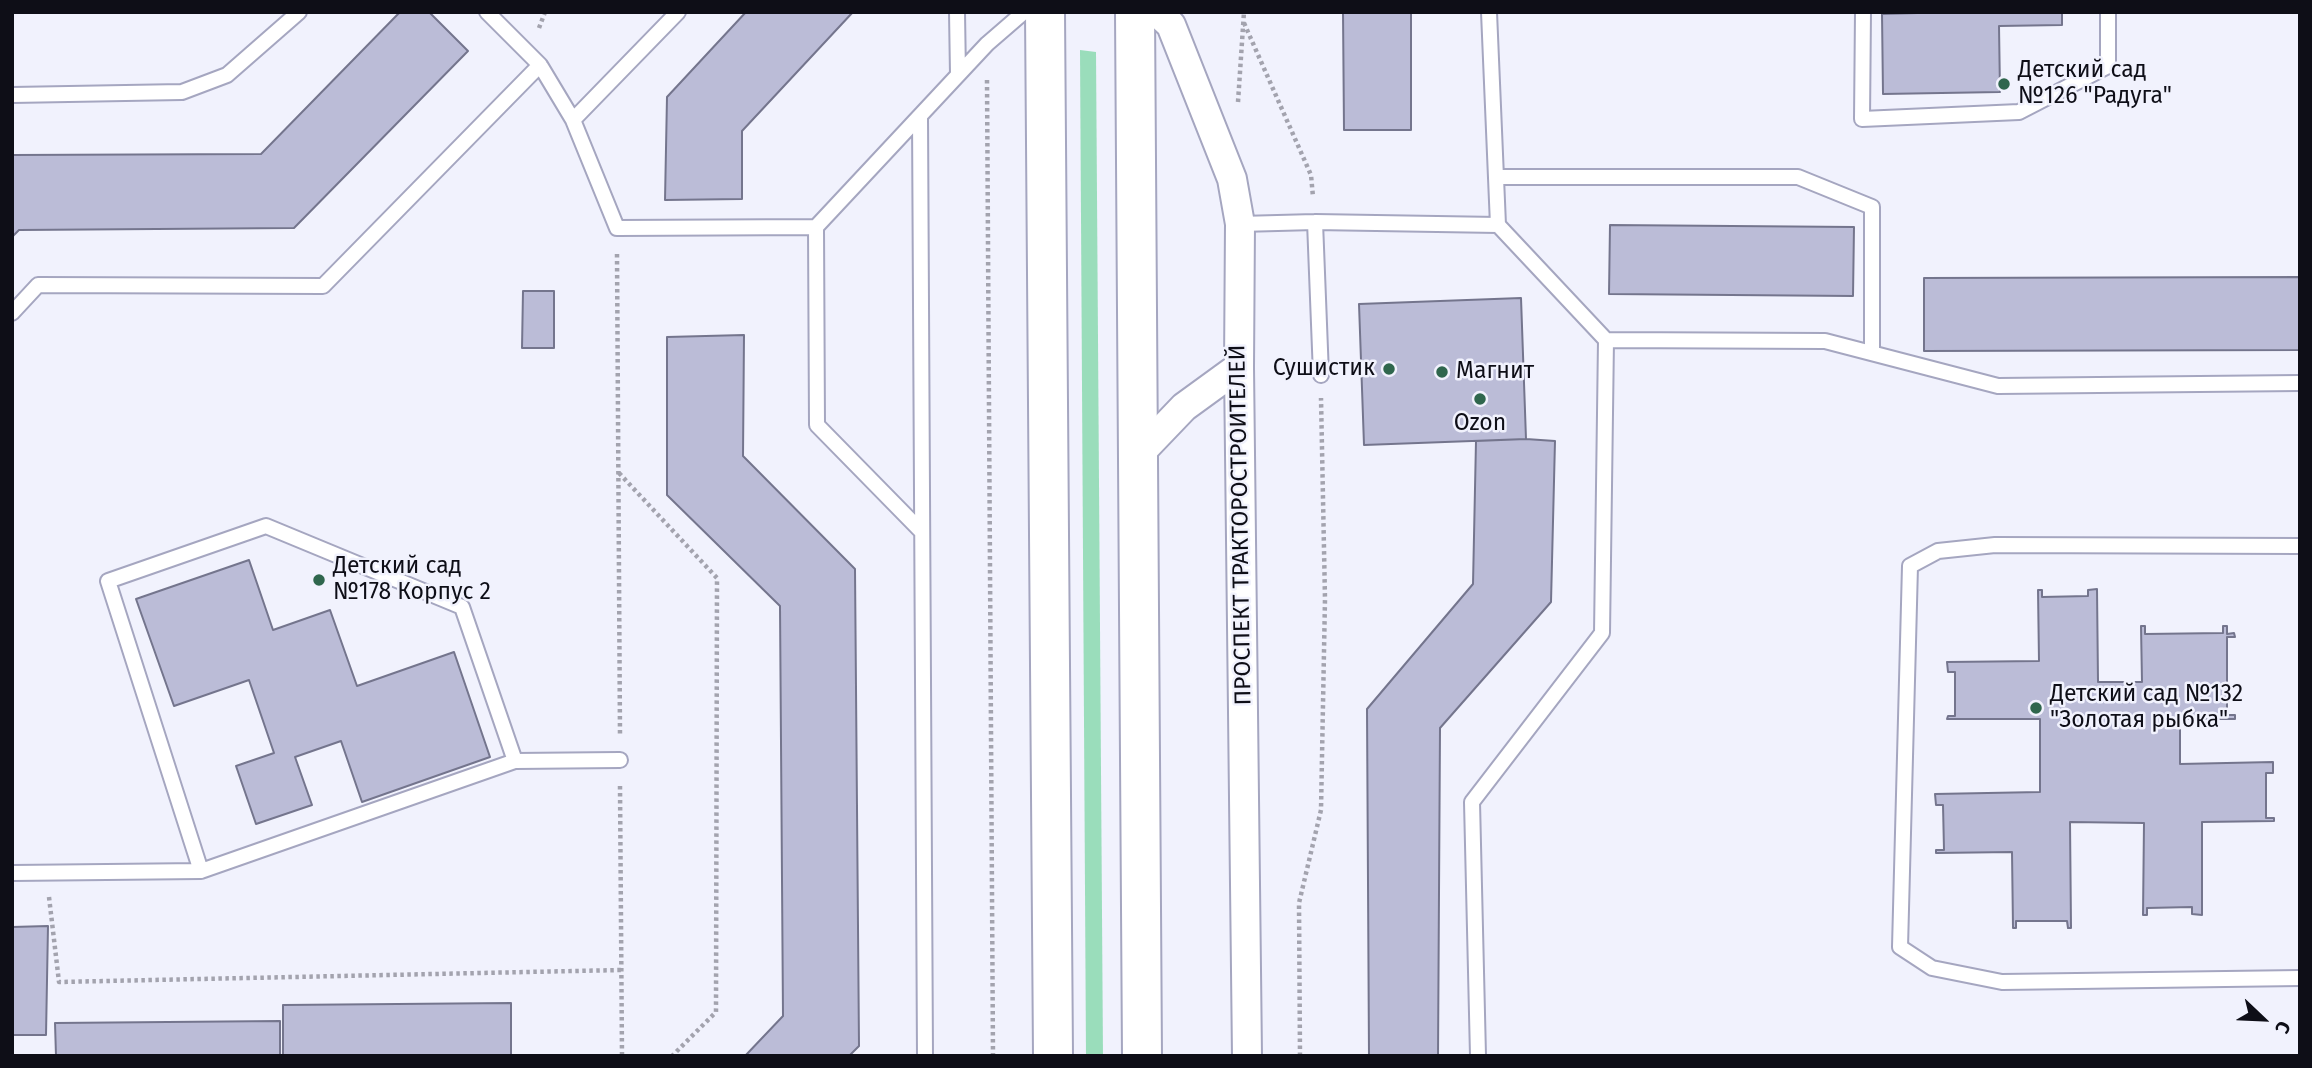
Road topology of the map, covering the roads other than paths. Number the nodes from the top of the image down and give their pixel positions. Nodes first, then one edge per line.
1 (299, 12) edge
2 (487, 12) edge
3 (678, 12) edge
4 (957, 12) edge
5 (1024, 12) edge
6 (1045, 12) edge
7 (1135, 12) edge
8 (1157, 12) edge
9 (1489, 12) edge
10 (1863, 12) edge
11 (2108, 12) edge
12 (540, 65) junction
13 (958, 75) junction
14 (12, 95) edge
15 (920, 116) junction
16 (573, 120) junction
17 (1496, 177) junction
18 (1315, 222) junction
19 (1240, 224) junction
20 (1498, 225) junction
21 (816, 227) junction
22 (12, 313) edge
23 (1606, 340) junction
24 (1872, 353) junction
25 (1239, 367) junction
26 (1321, 375) road end
27 (2300, 383) edge
28 (1138, 455) junction
29 (922, 532) junction
30 (2300, 545) edge
31 (620, 760) road end
32 (515, 761) junction
33 (201, 871) junction
34 (12, 873) edge
35 (2300, 978) edge
36 (926, 1056) edge
37 (1053, 1056) edge
38 (1142, 1056) edge
39 (1247, 1056) edge
40 (1478, 1056) edge

1 - 14 lane
2 - 12 lane
3 - 16 lane
4 - 13 lane
5 - 13 lane
6 - 37 main road
7 - 28 main road
8 - 19 street, ПРОСПЕКТ ТРАКТОРОСТРОИТЕЛЕЙ
9 - 17 lane
10 - 11 lane
12 - 16 lane
12 - 22 lane
13 - 15 lane
15 - 21 lane
15 - 29 lane
16 - 21 lane
17 - 20 lane
17 - 24 lane
18 - 19 lane
18 - 20 lane
18 - 26 lane
19 - 25 street, ПРОСПЕКТ ТРАКТОРОСТРОИТЕЛЕЙ
20 - 23 lane
21 - 29 lane
23 - 24 lane
23 - 40 lane
24 - 27 lane
25 - 28 street
25 - 39 street, ПРОСПЕКТ ТРАКТОРОСТРОИТЕЛЕЙ
28 - 38 main road
29 - 36 lane
30 - 35 lane
31 - 32 lane
32 - 33 lane
32 - 33 lane
33 - 34 lane

